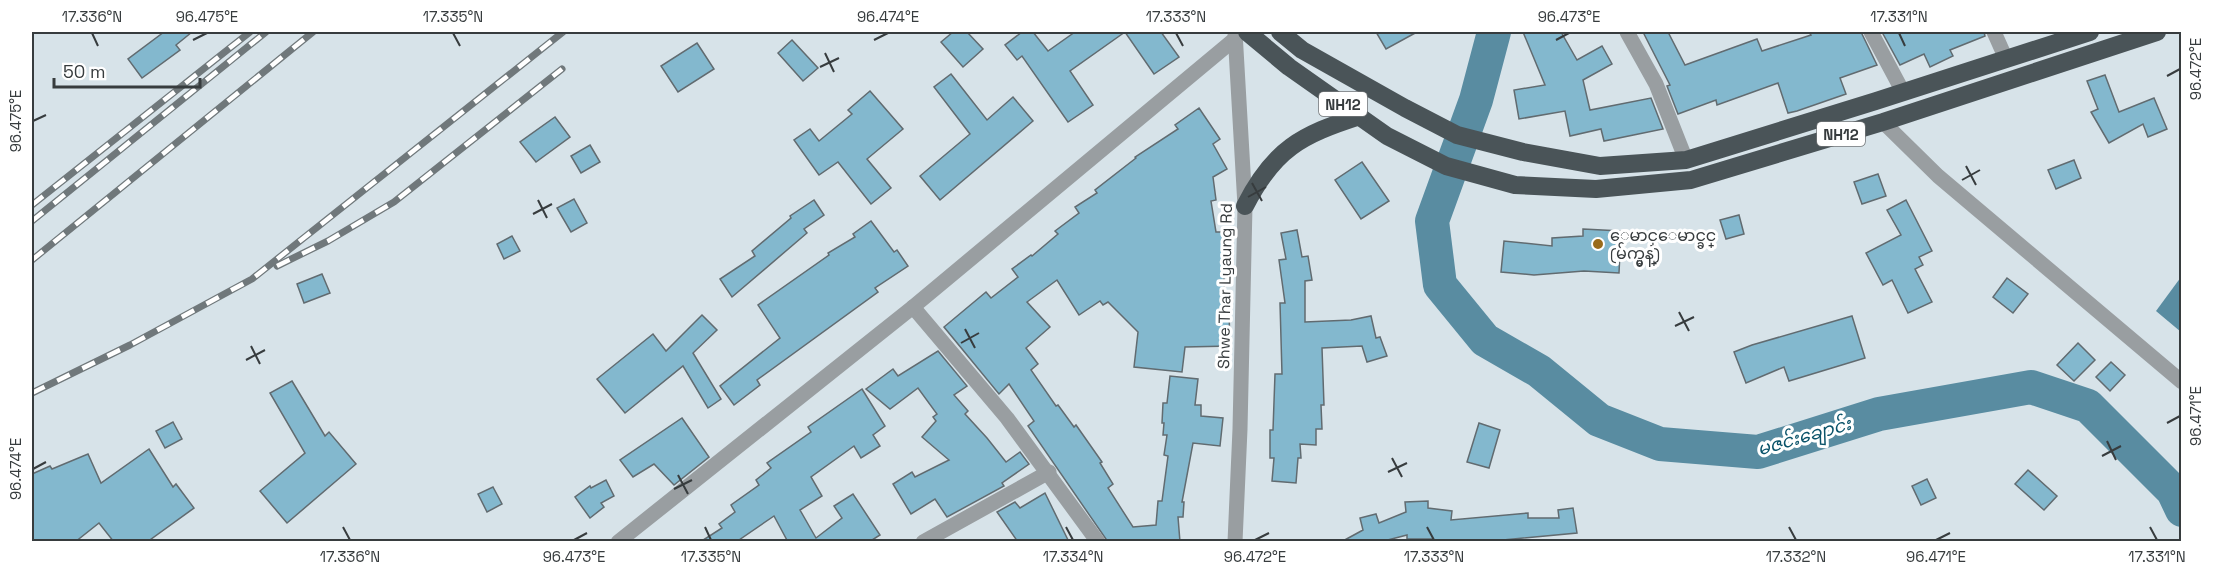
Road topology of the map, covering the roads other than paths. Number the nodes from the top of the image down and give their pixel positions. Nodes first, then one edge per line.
1 (1280, 32) edge
2 (1627, 32) edge
3 (1871, 32) edge
4 (1994, 32) edge
5 (2090, 32) edge
6 (2157, 32) edge
7 (1245, 34) edge
8 (2006, 59) junction
9 (1903, 92) junction
10 (1360, 116) junction
11 (1883, 122) junction
12 (1686, 159) junction
13 (1245, 206) junction
14 (912, 307) junction
15 (2181, 382) edge
16 (1049, 472) junction
17 (618, 542) edge
18 (923, 542) edge
19 (1098, 542) edge
20 (1235, 542) edge

1 - 12 highway, NH12
2 - 12 street
3 - 9 street
4 - 8 street
5 - 8 highway, NH12
6 - 11 highway, NH12
7 - 10 highway, NH12
7 - 13 street, Shwe Thar Lyaung Rd
7 - 14 street
8 - 9 highway, NH12
9 - 12 highway, NH12
10 - 11 highway, NH12
10 - 13 highway
11 - 15 street
13 - 20 street, Shwe Thar Lyaung Rd
14 - 16 street
14 - 17 street
16 - 18 street
16 - 19 street

